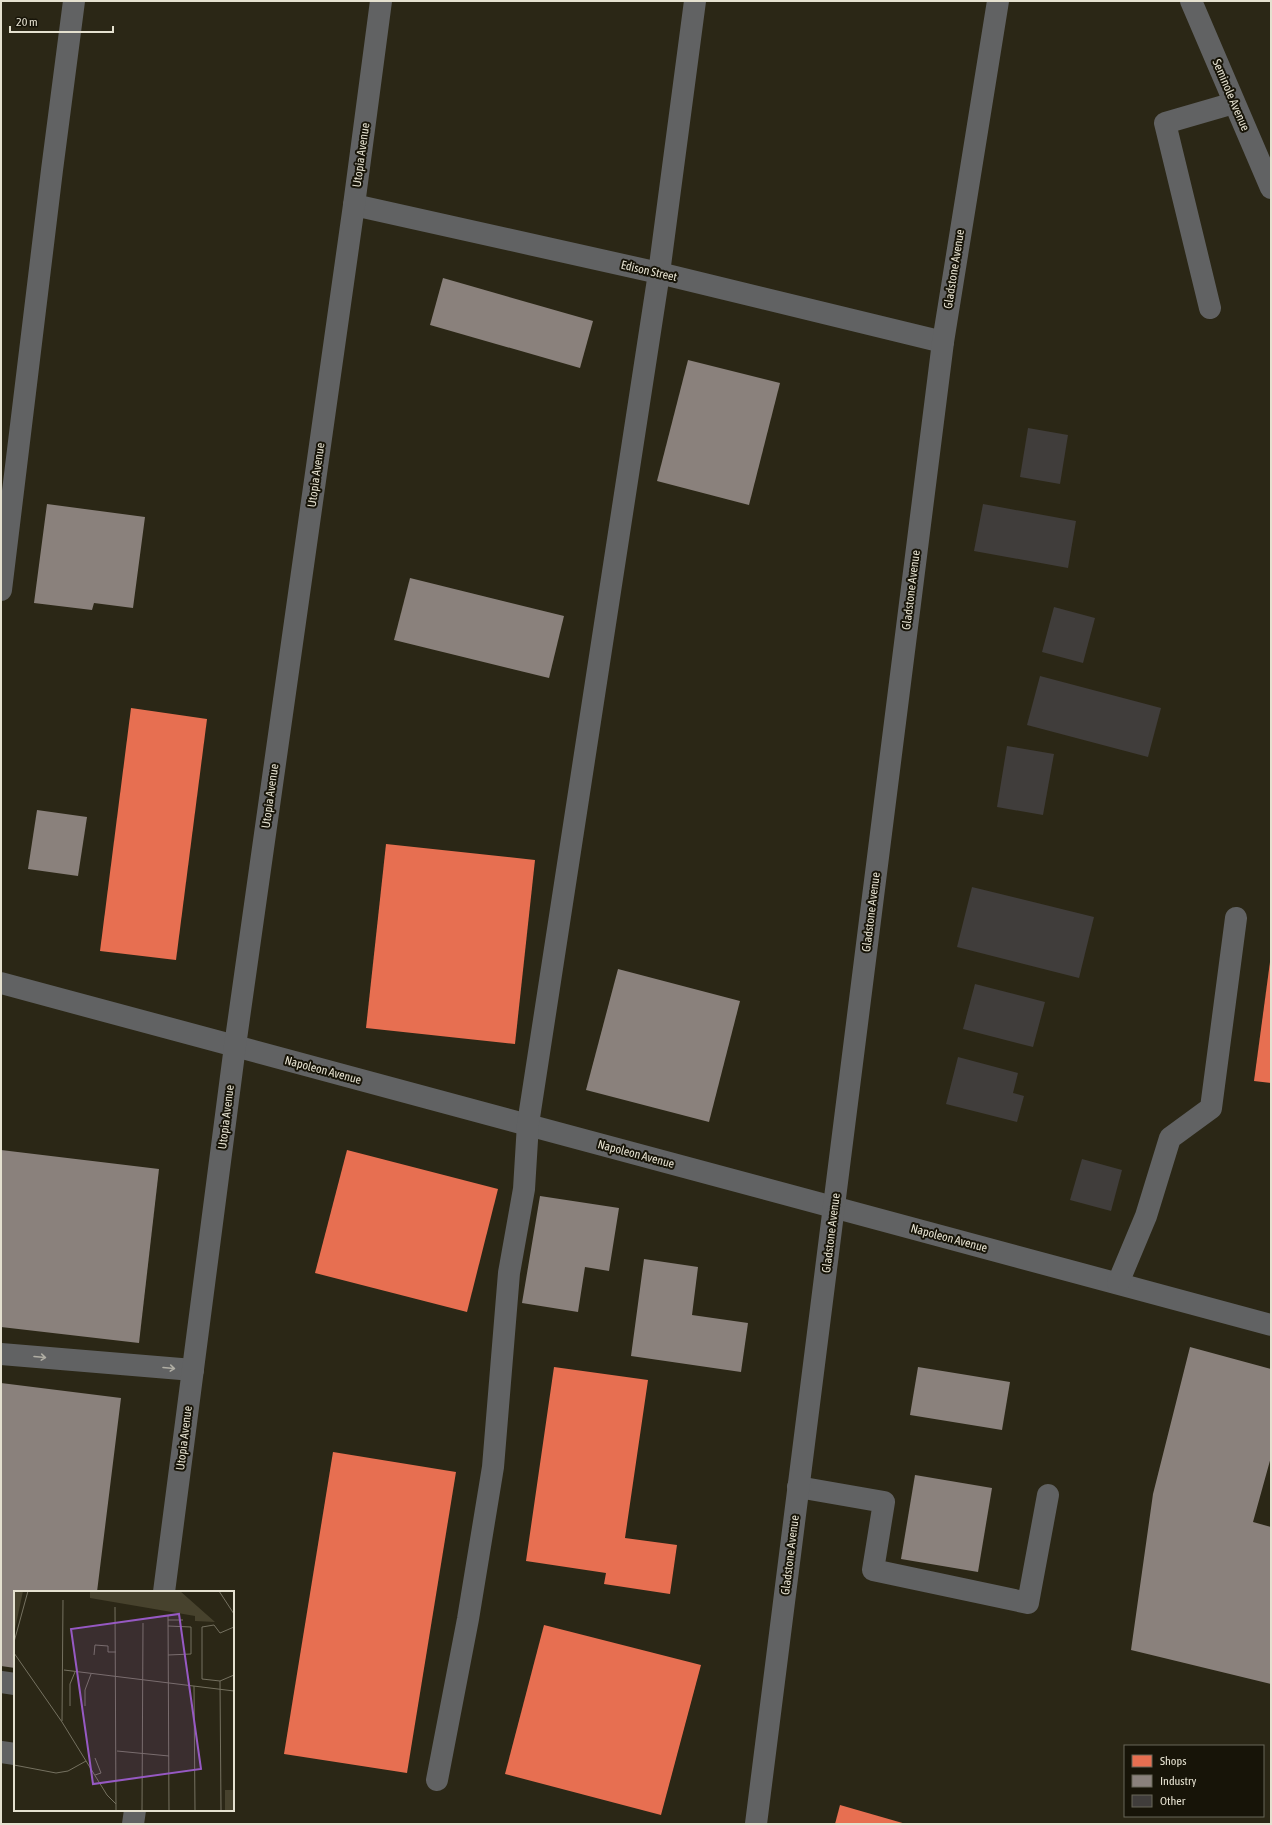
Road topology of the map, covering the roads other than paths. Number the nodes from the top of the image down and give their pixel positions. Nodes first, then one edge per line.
1 (74, 1) edge
2 (381, 1) edge
3 (695, 1) edge
4 (998, 1) edge
5 (1191, 1) edge
6 (1234, 103) junction
7 (1271, 188) edge
8 (354, 205) junction
9 (659, 274) junction
10 (1210, 308) dead end
11 (943, 342) junction
12 (1, 590) edge
13 (1236, 918) dead end
14 (1, 983) edge
15 (235, 1046) junction
16 (528, 1124) junction
17 (834, 1207) junction
18 (1118, 1283) junction
19 (1271, 1325) edge
20 (1, 1354) edge
21 (193, 1370) junction
22 (798, 1487) junction
23 (1048, 1495) dead end
24 (164, 1591) edge
25 (1, 1682) edge
26 (14, 1684) edge
27 (1, 1752) edge
28 (14, 1754) edge
29 (436, 1780) dead end
30 (135, 1811) edge
31 (133, 1824) edge
32 (756, 1824) edge

1 - 12 street
2 - 8 street, Utopia Avenue
3 - 9 street
4 - 11 street, Gladstone Avenue
5 - 6 street, Seminole Avenue
6 - 7 street, Seminole Avenue
6 - 10 street
8 - 9 street, Edison Street
8 - 15 street, Utopia Avenue
9 - 11 street, Edison Street
9 - 16 street
11 - 17 street, Gladstone Avenue
13 - 18 street
14 - 15 street, Napoleon Avenue
15 - 16 street, Napoleon Avenue
15 - 21 street, Utopia Avenue
16 - 17 street, Napoleon Avenue
16 - 29 street
17 - 18 street, Napoleon Avenue
17 - 22 street, Gladstone Avenue
18 - 19 street, Napoleon Avenue
20 -> 21 street
21 - 24 street, Utopia Avenue
22 - 23 street
22 - 32 street, Gladstone Avenue
25 - 26 street
27 - 28 street
30 - 31 street

